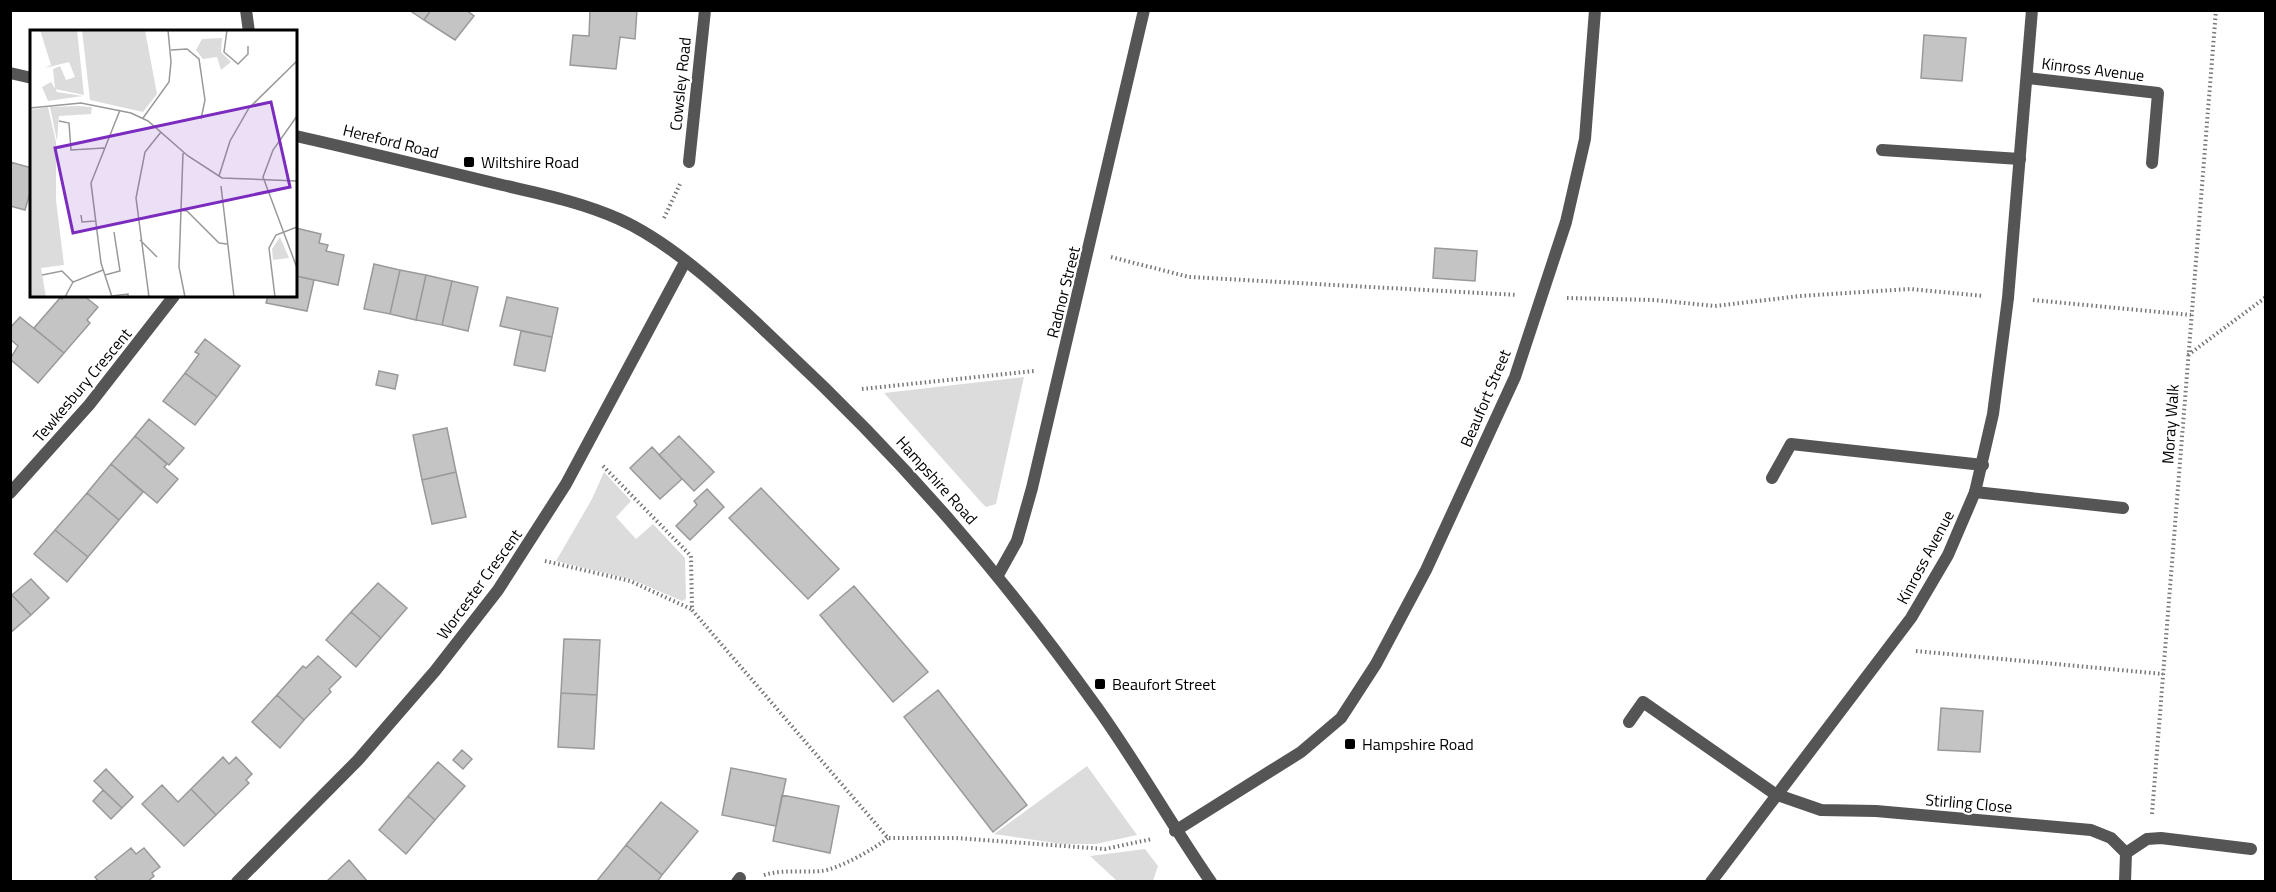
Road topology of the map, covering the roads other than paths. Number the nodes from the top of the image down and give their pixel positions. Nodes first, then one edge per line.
1 (246, 10) edge
2 (705, 10) edge
3 (1144, 10) edge
4 (1594, 10) edge
5 (2032, 10) edge
6 (249, 30) edge
7 (10, 73) edge
8 (30, 78) edge
9 (2027, 78) junction
10 (297, 135) edge
11 (1882, 150) dead end
12 (2020, 159) junction
13 (689, 162) road end
14 (2152, 163) dead end
15 (583, 205) joint
16 (685, 262) junction
17 (173, 297) edge
18 (1983, 465) junction
19 (1772, 478) dead end
20 (1975, 492) junction
21 (10, 493) edge
22 (2123, 508) dead end
23 (998, 575) junction
24 (1629, 722) dead end
25 (1775, 794) junction
26 (1175, 831) junction
27 (2251, 849) dead end
28 (2126, 853) junction
29 (237, 882) edge
30 (1211, 882) edge
31 (1711, 882) edge
32 (2125, 882) edge

1 - 6 street
2 - 13 street, Cowsley Road
3 - 23 street, Radnor Street
4 - 26 street, Beaufort Street
5 - 9 street, Kinross Avenue
7 - 8 street
9 - 12 street, Kinross Avenue
9 - 14 street, Kinross Avenue
10 - 15 street, Hereford Road
11 - 12 street
12 - 18 street, Kinross Avenue
15 - 16 street, Hampshire Road
16 - 23 street, Hampshire Road
16 - 29 street, Worcester Crescent
17 - 21 street, Tewkesbury Crescent
18 - 19 street
18 - 20 street, Kinross Avenue
20 - 22 street
20 - 25 street, Kinross Avenue
23 - 26 street, Hampshire Road
24 - 25 street, Stirling Close
25 - 28 street, Stirling Close
25 - 31 street, Kinross Avenue
26 - 30 street, Hampshire Road
27 - 28 street
28 - 32 street

